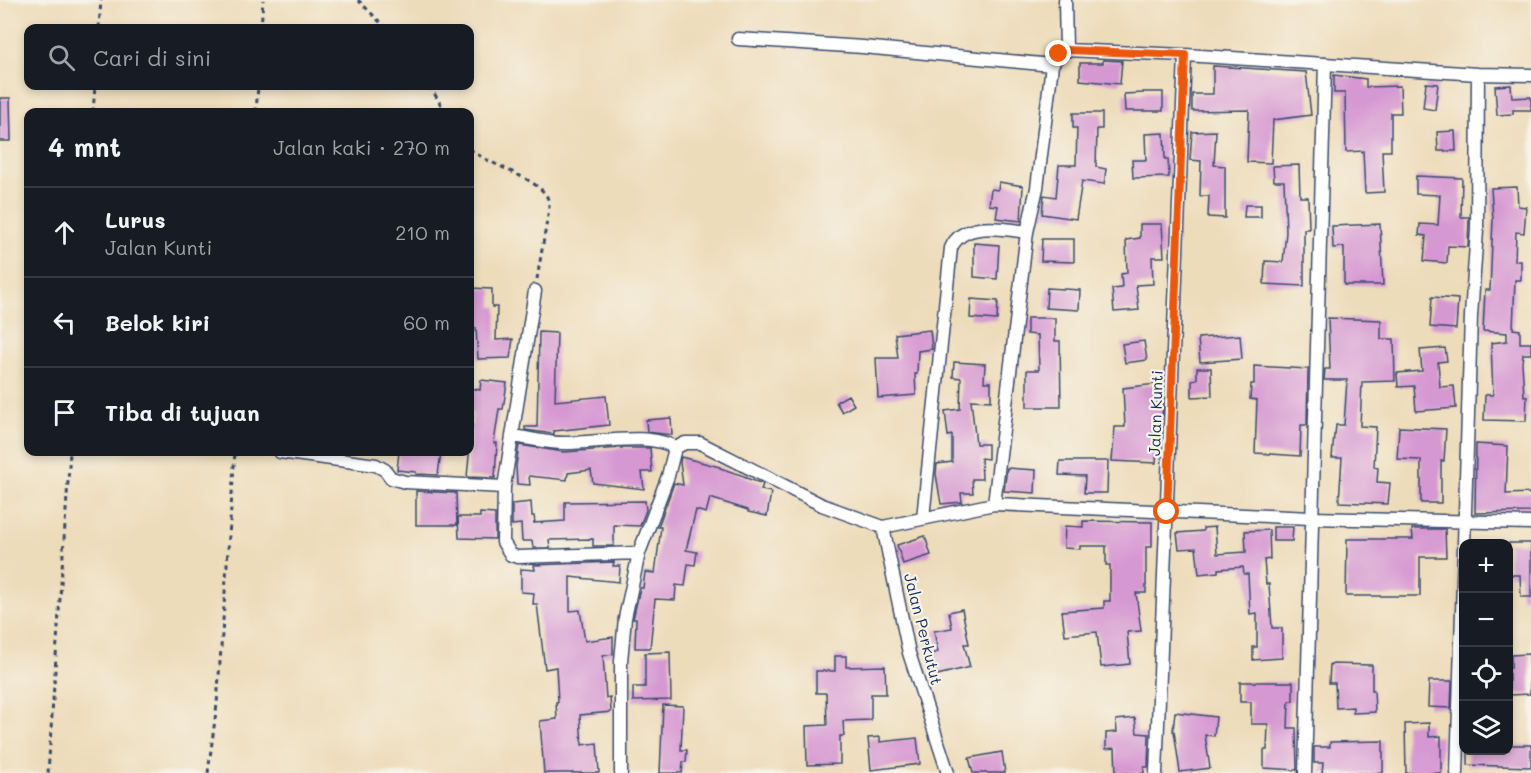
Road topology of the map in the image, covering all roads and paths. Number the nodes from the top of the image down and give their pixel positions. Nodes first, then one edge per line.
1 (101, 0) edge
2 (263, 0) edge
3 (358, 0) edge
4 (1065, 0) edge
5 (99, 24) edge
6 (261, 24) edge
7 (382, 24) edge
8 (738, 39) dead end
9 (1066, 50) junction
10 (1185, 55) junction
11 (1325, 64) junction
12 (1052, 65) junction
13 (1478, 74) junction
14 (1531, 75) edge
15 (95, 90) edge
16 (258, 90) edge
17 (432, 90) edge
18 (93, 108) edge
19 (256, 108) edge
20 (443, 108) edge
21 (474, 153) edge
22 (1027, 232) junction
23 (535, 291) joint
24 (512, 436) junction
25 (675, 448) junction
26 (70, 456) edge
27 (236, 456) edge
28 (309, 456) edge
29 (504, 487) junction
30 (994, 504) junction
31 (1167, 512) junction
32 (923, 518) junction
33 (1311, 518) junction
34 (1464, 521) junction
35 (1531, 524) edge
36 (883, 527) junction
37 (1464, 539) edge
38 (639, 553) junction
39 (1463, 593) edge
40 (48, 773) edge
41 (208, 773) edge
42 (621, 773) edge
43 (948, 773) edge
44 (1156, 773) edge
45 (1305, 773) edge
46 (1457, 773) edge

1 - 5 path
2 - 6 path
3 - 7 path
4 - 9 street
8 - 12 street
9 - 10 street
9 - 12 street
10 - 11 street
10 - 31 street, Jalan Kunti
11 - 13 street
11 - 33 street
12 - 22 street
13 - 14 street
13 - 34 street
15 - 18 path
16 - 19 path
17 - 20 path
21 - 23 path
22 - 30 street
22 - 32 street
23 - 24 street
24 - 25 street
24 - 29 street
25 - 36 street
25 - 38 street
26 - 40 path
27 - 41 path
28 - 29 street
29 - 38 street
30 - 31 street
30 - 32 street
31 - 33 street
31 - 44 street, Jalan Kunti
32 - 36 street
33 - 34 street
33 - 45 street
34 - 35 street
34 - 37 street
36 - 43 street, Jalan Perkutut
38 - 42 street
39 - 46 street

